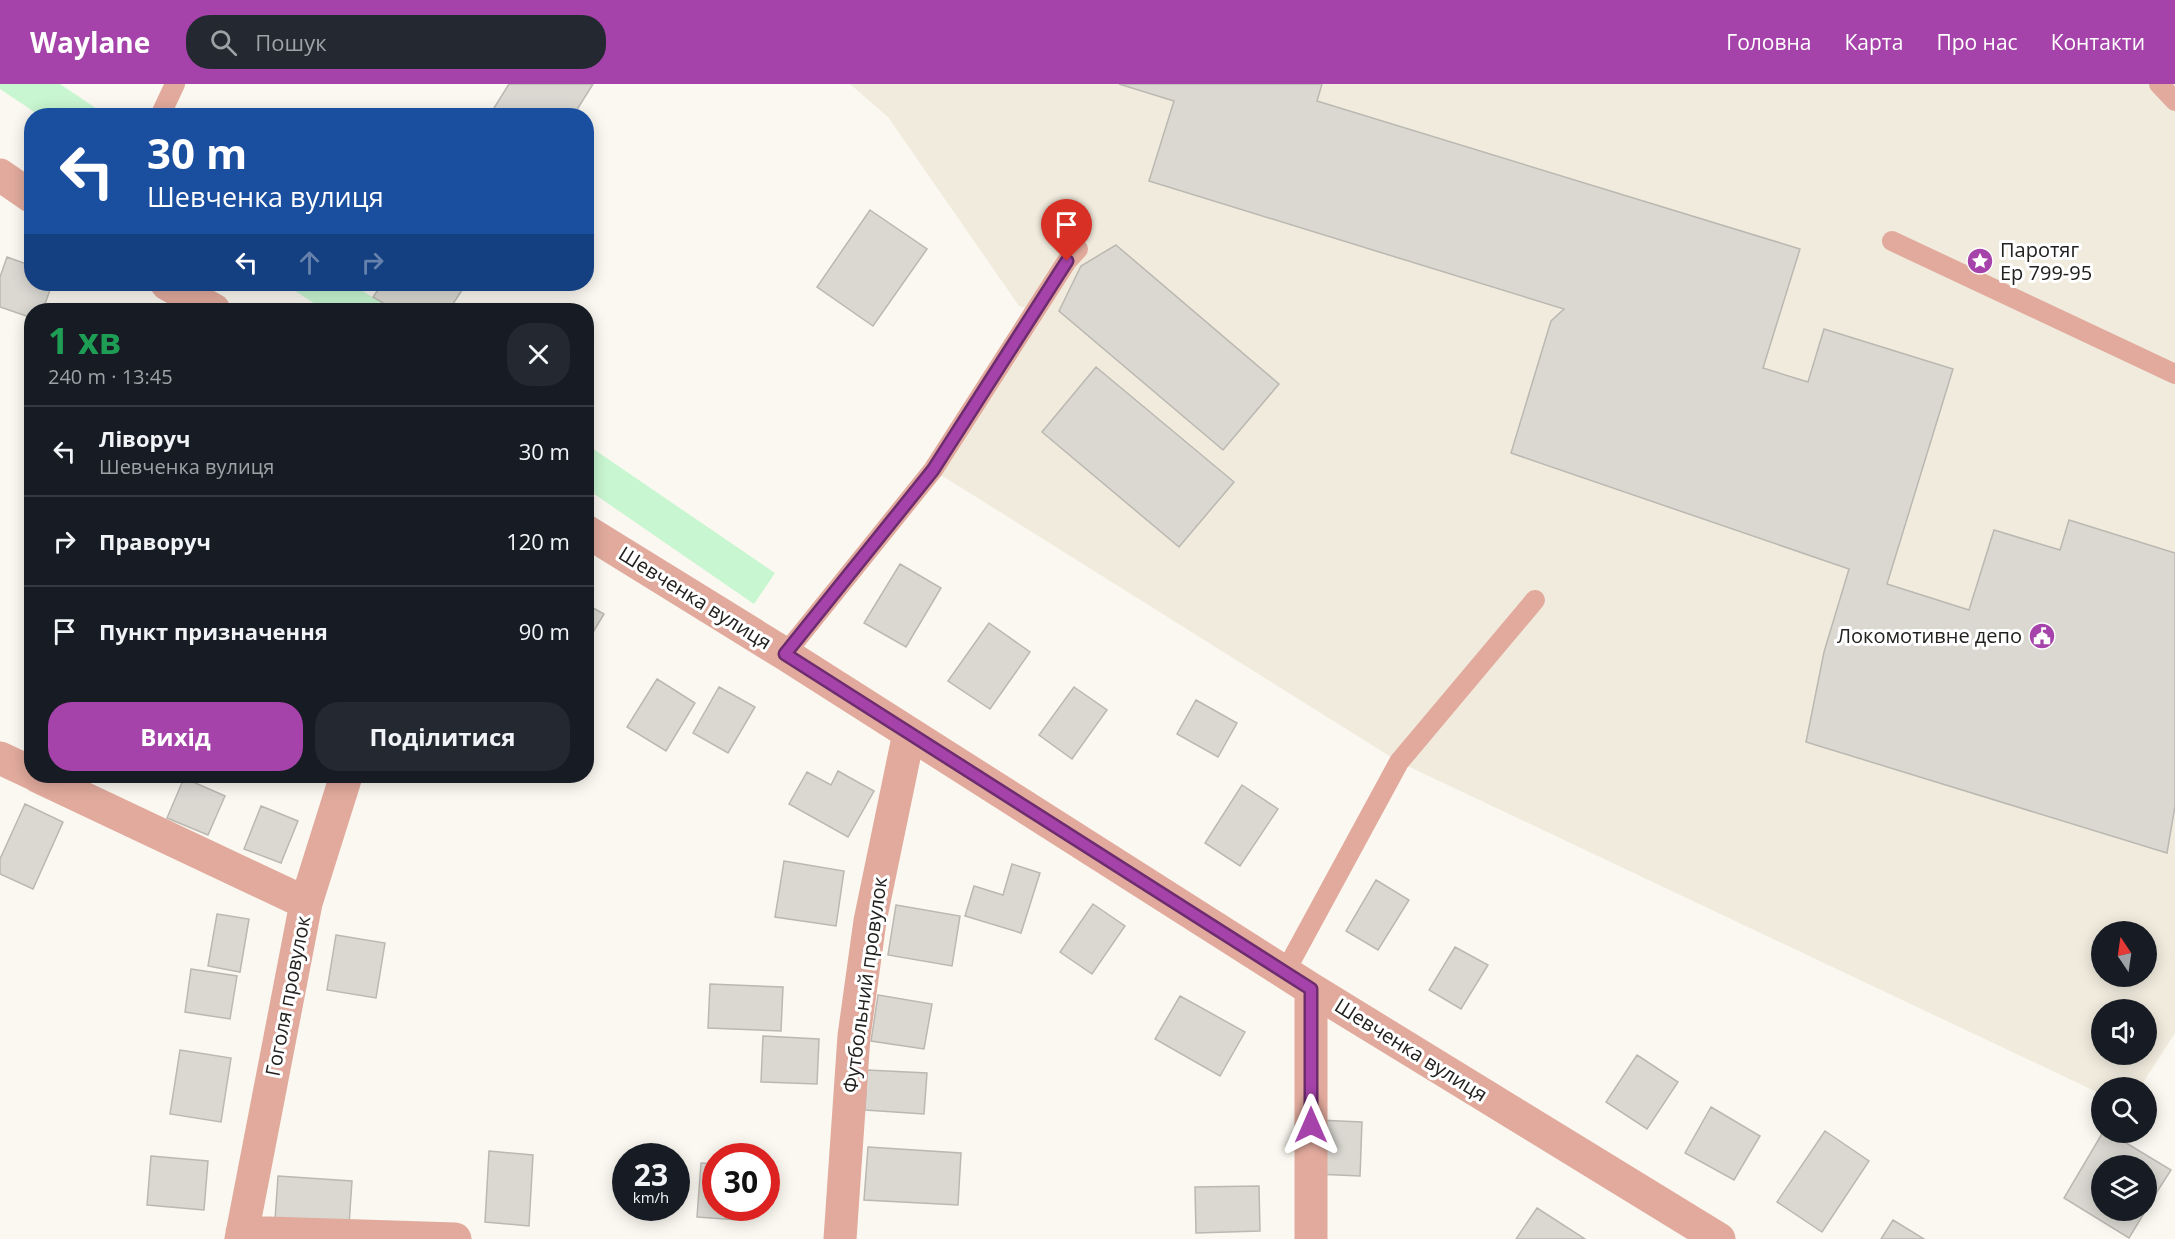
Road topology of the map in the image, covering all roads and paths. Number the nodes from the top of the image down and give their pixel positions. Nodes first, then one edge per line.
1 (175, 84) edge
2 (2159, 84) edge
3 (2175, 101) edge
4 (164, 108) edge
5 (0, 175) edge
6 (24, 192) edge
7 (1892, 242) dead end
8 (1078, 249) dead end
9 (179, 291) edge
10 (201, 303) edge
11 (2175, 374) edge
12 (594, 536) edge
13 (1535, 600) dead end
14 (785, 654) junction
15 (909, 733) junction
16 (0, 758) edge
17 (24, 769) edge
18 (52, 783) edge
19 (344, 783) edge
20 (306, 903) junction
21 (1298, 980) junction
22 (241, 1236) edge
23 (455, 1239) edge
24 (840, 1239) edge
25 (1311, 1239) edge
26 (1719, 1239) edge

1 - 4 lane
2 - 3 lane
5 - 6 street
7 - 11 lane
8 - 14 lane
9 - 10 street
12 - 14 street, Шевченка вулиця
13 - 21 lane
14 - 15 street, Шевченка вулиця
15 - 21 street, Шевченка вулиця
15 - 24 street, Футбольний провулок
16 - 17 street
18 - 20 street, Гоголя провулок
19 - 20 street
20 - 22 street, Гоголя провулок
21 - 25 street
21 - 26 street, Шевченка вулиця
22 - 23 street

